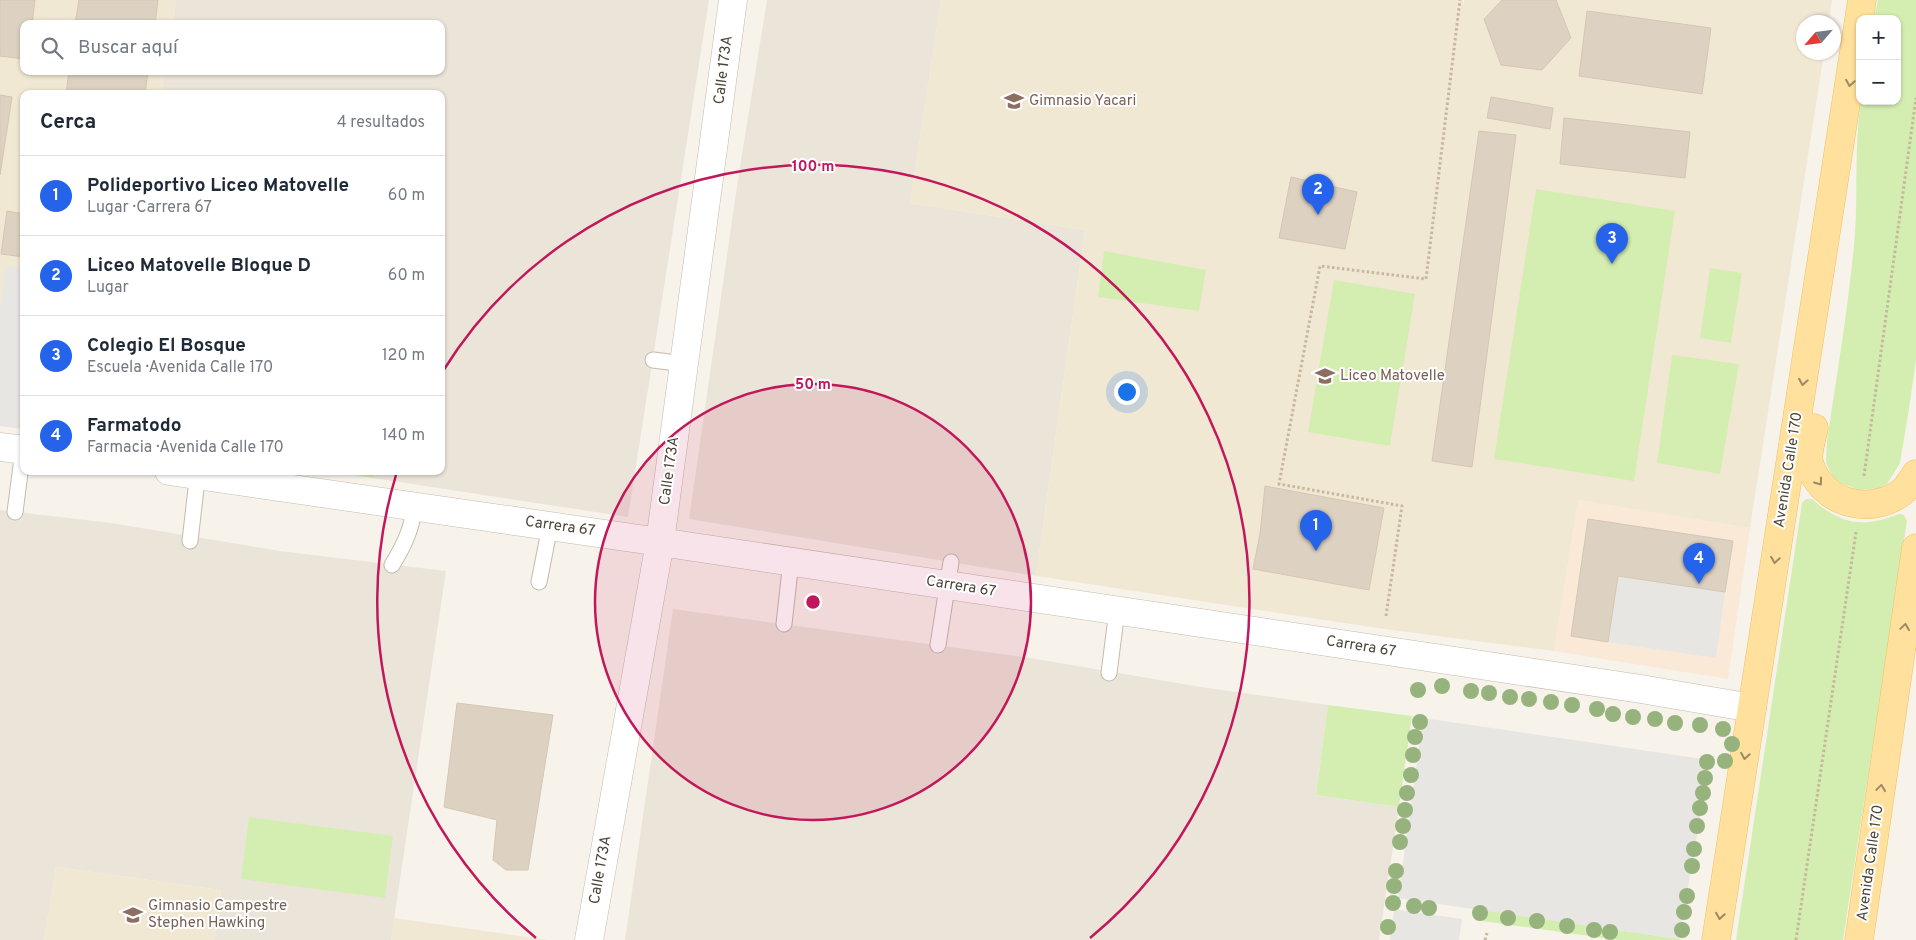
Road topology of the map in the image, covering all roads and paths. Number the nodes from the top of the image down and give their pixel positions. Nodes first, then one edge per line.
1 (733, 0) edge
2 (1460, 0) edge
3 (1862, 0) edge
4 (1841, 140) junction
5 (653, 360) dead end
6 (686, 364) junction
7 (0, 447) edge
8 (20, 450) edge
9 (1916, 474) edge
10 (20, 475) edge
11 (198, 475) edge
12 (211, 475) edge
13 (415, 506) junction
14 (15, 512) dead end
15 (550, 526) junction
16 (190, 541) dead end
17 (660, 542) junction
18 (1916, 548) edge
19 (791, 561) junction
20 (392, 564) dead end
21 (949, 573) junction
22 (538, 582) dead end
23 (1117, 610) junction
24 (1386, 616) dead end
25 (784, 624) dead end
26 (938, 645) dead end
27 (1109, 673) dead end
28 (1752, 708) junction
29 (1486, 933) dead end
30 (589, 940) edge
31 (1485, 940) edge
32 (1716, 940) edge
33 (1860, 940) edge

1 - 6 street, Calle 173A
2 - 24 path
3 -> 4 main road, Avenida Calle 170
4 -> 9 main road
4 -> 28 main road, Avenida Calle 170
5 - 6 lane
6 - 17 street, Calle 173A
7 - 8 street
10 - 14 lane
11 - 16 lane
12 - 13 street, Carrera 67
13 - 15 street, Carrera 67
13 - 20 lane
15 - 17 street, Carrera 67
15 - 22 lane
17 - 19 street, Carrera 67
17 - 30 street, Calle 173A
33 -> 18 main road, Avenida Calle 170
19 - 21 street, Carrera 67
19 - 25 lane
21 - 23 street, Carrera 67
21 - 26 lane
23 - 27 lane
23 - 28 street, Carrera 67
28 -> 32 main road, Avenida Calle 170
29 - 31 path

